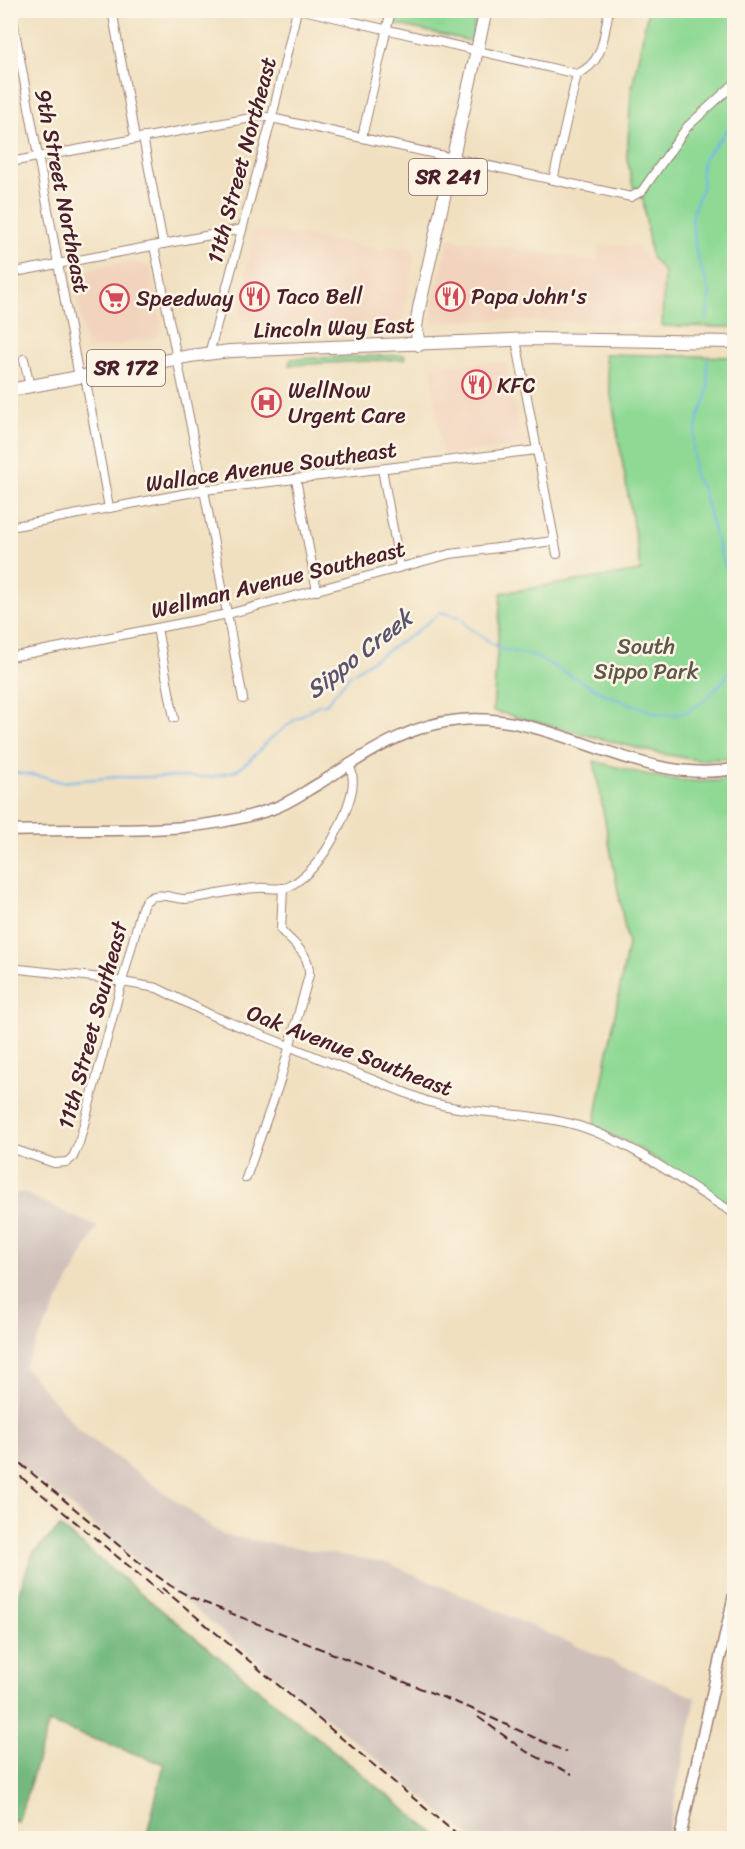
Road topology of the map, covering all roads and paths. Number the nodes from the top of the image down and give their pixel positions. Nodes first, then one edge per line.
1 (11, 10) edge
2 (112, 10) edge
3 (297, 10) edge
4 (303, 10) edge
5 (391, 10) edge
6 (486, 10) edge
7 (609, 10) edge
8 (734, 10) edge
9 (387, 30) junction
10 (477, 50) junction
11 (735, 51) edge
12 (577, 74) junction
13 (735, 84) edge
14 (272, 117) junction
15 (362, 136) junction
16 (139, 137) junction
17 (38, 157) junction
18 (453, 157) junction
19 (10, 162) edge
20 (553, 180) junction
21 (242, 229) junction
22 (163, 244) junction
23 (154, 246) junction
24 (58, 264) junction
25 (10, 273) edge
26 (516, 340) junction
27 (735, 342) edge
28 (419, 345) junction
29 (209, 354) junction
30 (24, 359) dead end
31 (177, 359) junction
32 (82, 377) junction
33 (30, 387) junction
34 (10, 390) edge
35 (537, 450) junction
36 (382, 469) junction
37 (296, 479) junction
38 (204, 490) junction
39 (109, 508) junction
40 (10, 527) edge
41 (554, 541) junction
42 (557, 554) dead end
43 (400, 567) junction
44 (317, 591) junction
45 (228, 614) junction
46 (157, 628) junction
47 (10, 657) edge
48 (243, 699) dead end
49 (174, 718) dead end
50 (349, 765) junction
51 (735, 769) edge
52 (10, 831) edge
53 (283, 888) junction
54 (10, 968) edge
55 (123, 981) junction
56 (288, 1047) junction
57 (10, 1148) edge
58 (246, 1178) dead end
59 (735, 1213) edge
60 (735, 1595) edge
61 (732, 1617) edge
62 (680, 1839) edge

1 - 17 street, 9th Street Northeast
2 - 16 street
3 - 14 street, 11th Street Northeast
4 - 9 street
5 - 9 street
6 - 10 main road, SR 241
7 - 12 street
8 - 11 street
9 - 10 street
9 - 15 street
10 - 12 street
10 - 18 main road, SR 241
12 - 20 street
13 - 20 street
14 - 15 street
14 - 16 street
14 - 21 street, 11th Street Northeast
15 - 18 street
16 - 17 street
16 - 22 street
17 - 19 street
17 - 24 street, 9th Street Northeast
18 - 20 street
18 - 28 main road, SR 241
21 - 22 street
21 - 29 street, 11th Street Northeast
22 - 23 street
23 - 24 street
23 - 31 street
24 - 25 street
24 - 32 street, 9th Street Northeast
26 - 27 main road, Lincoln Way East / SR 172
26 - 28 main road, Lincoln Way East / SR 172
26 - 35 street
28 - 29 main road, Lincoln Way East / SR 172
29 - 31 main road, Lincoln Way East / SR 172
30 - 33 street
31 - 32 main road, Lincoln Way East / SR 172
31 - 38 street
32 - 33 main road, Lincoln Way East / SR 172
32 - 39 street, 9th Street Northeast
33 - 34 main road, Lincoln Way East / SR 172
35 - 36 street, Wallace Avenue Southeast
35 - 41 street
36 - 37 street, Wallace Avenue Southeast
36 - 43 street
37 - 38 street, Wallace Avenue Southeast
37 - 44 street
38 - 39 street, Wallace Avenue Southeast
38 - 45 street
39 - 40 street, Wallace Avenue Southeast
41 - 42 street
41 - 43 street, Wellman Avenue Southeast
43 - 44 street, Wellman Avenue Southeast
44 - 45 street, Wellman Avenue Southeast
45 - 46 street, Wellman Avenue Southeast
45 - 48 street
46 - 47 street, Wellman Avenue Southeast
46 - 49 street
50 - 51 street
50 - 52 street
50 - 53 street
53 - 55 street, 11th Street Southeast
53 - 56 street
54 - 55 street, Oak Avenue Southeast
55 - 56 street, Oak Avenue Southeast
55 - 57 street, 11th Street Southeast
56 - 58 street
56 - 59 street, Oak Avenue Southeast
60 - 61 street
61 - 62 street

